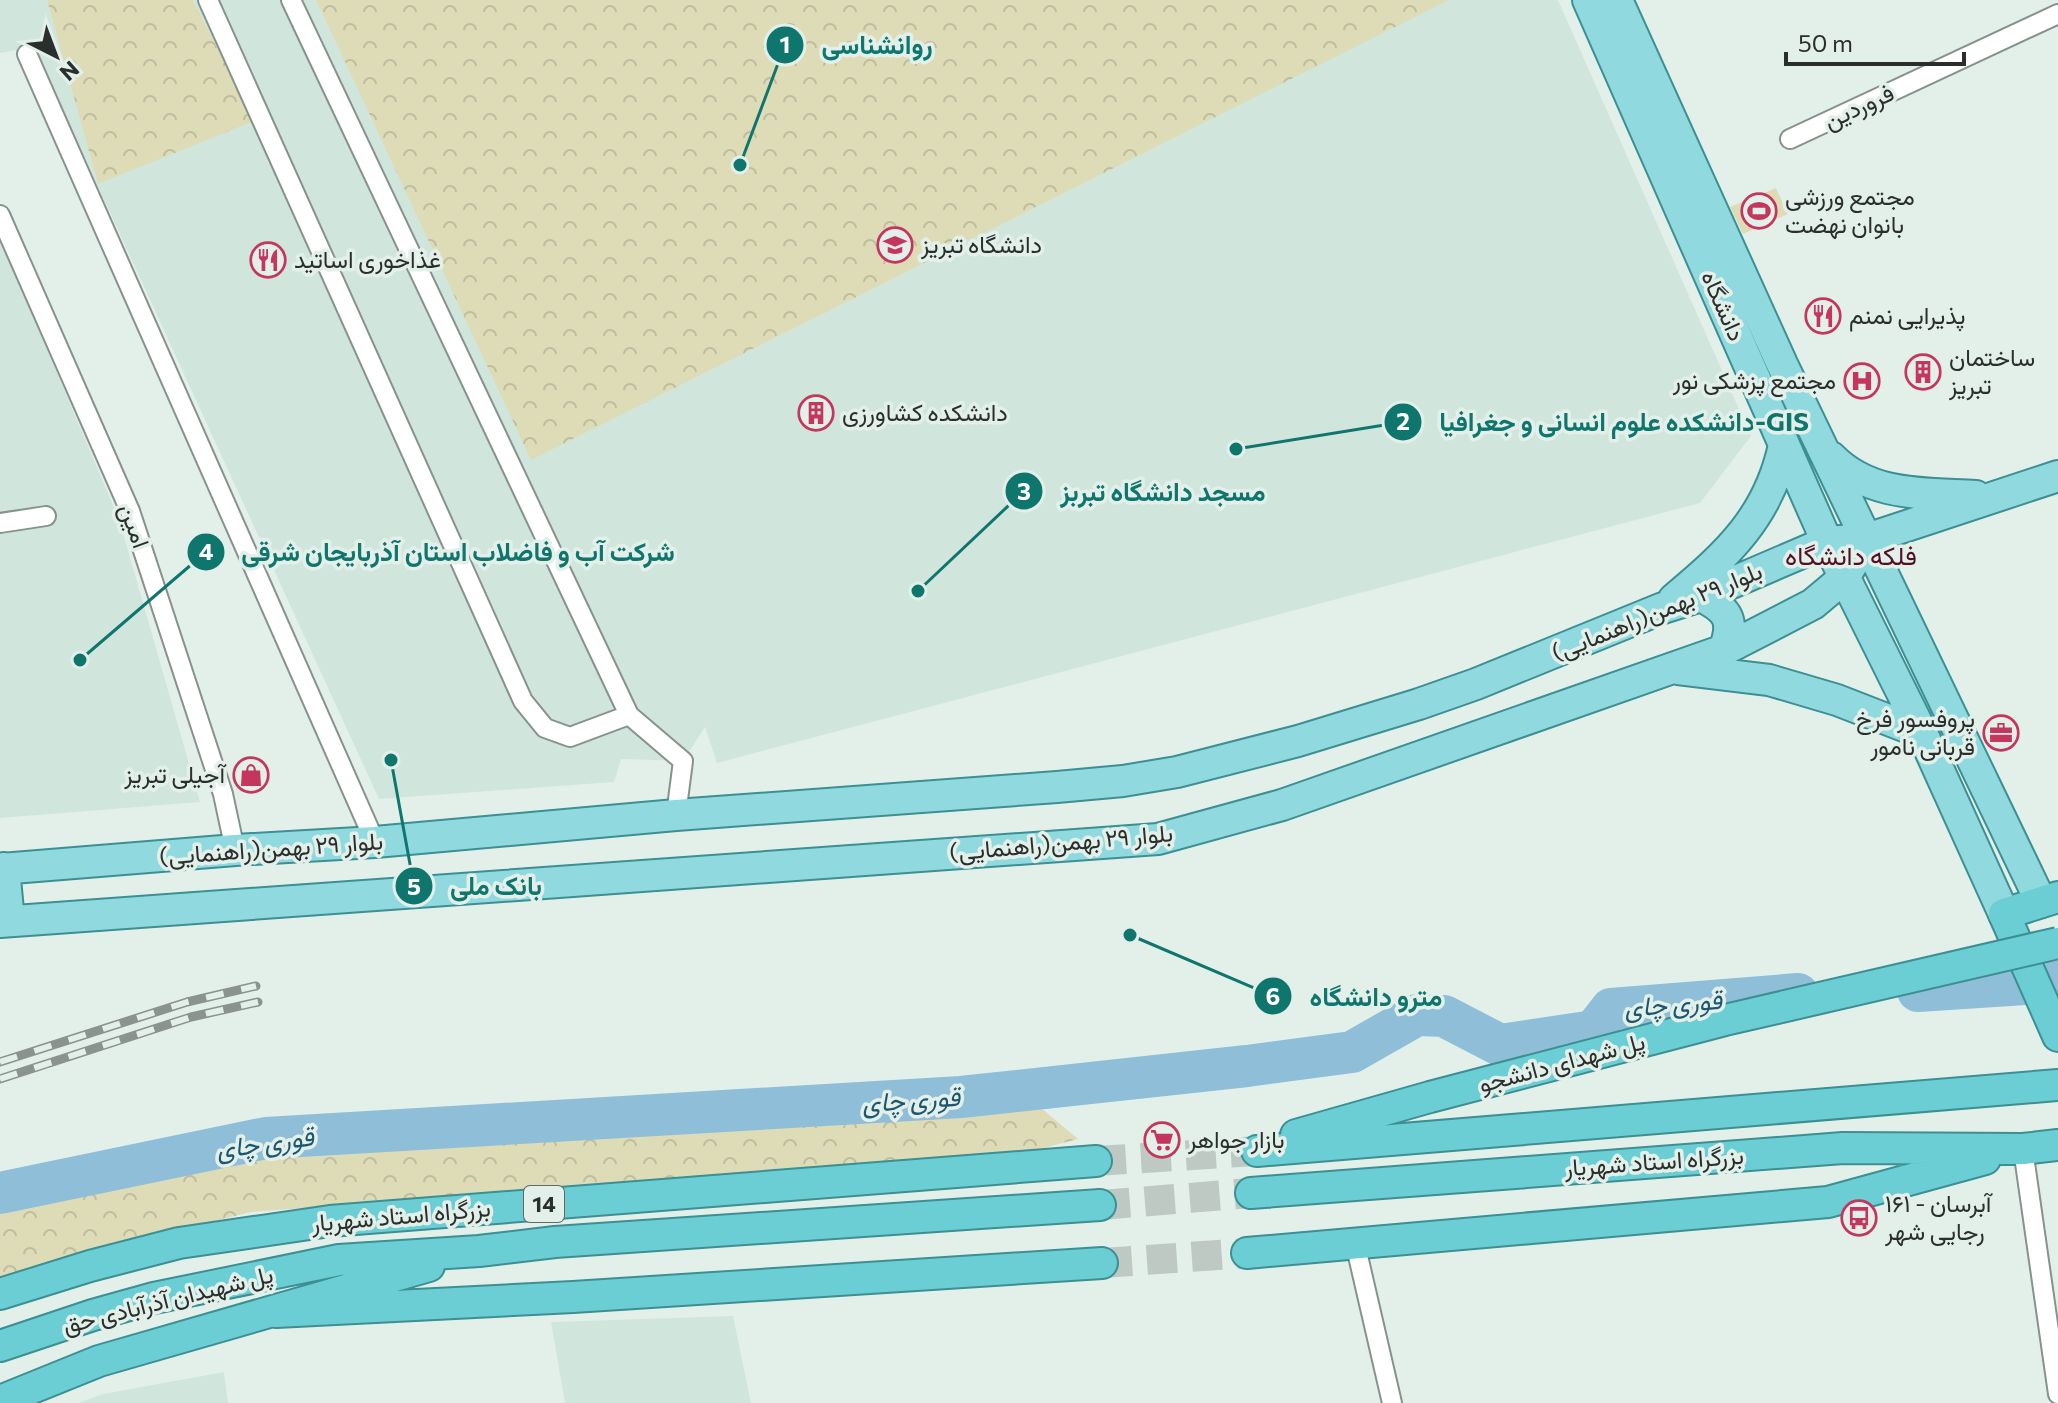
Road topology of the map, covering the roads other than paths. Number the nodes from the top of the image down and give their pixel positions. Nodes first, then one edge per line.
1 (208, 0) edge
2 (291, 0) edge
3 (1588, 0) edge
4 (1617, 0) edge
5 (2058, 14) edge
6 (27, 54) dead end
7 (1790, 139) dead end
8 (0, 215) edge
9 (1784, 445) junction
10 (1824, 450) junction
11 (2058, 476) edge
12 (1994, 497) junction
13 (46, 516) dead end
14 (0, 523) edge
15 (1867, 539) junction
16 (1827, 542) junction
17 (1844, 578) junction
18 (1701, 596) junction
19 (1663, 608) junction
20 (1724, 650) junction
21 (1672, 668) junction
22 (629, 715) junction
23 (1922, 733) junction
24 (676, 815) junction
25 (375, 842) junction
26 (235, 850) junction
27 (2, 868) edge
28 (2049, 899) edge
29 (2004, 914) junction
30 (4, 922) edge
31 (2058, 943) edge
32 (2058, 1036) edge
33 (2058, 1085) edge
34 (2058, 1145) edge
35 (2023, 1149) junction
36 (1096, 1161) tunnel mouth
37 (1251, 1193) tunnel mouth
38 (1100, 1205) tunnel mouth
39 (1355, 1243) junction
40 (479, 1251) junction
41 (1247, 1253) tunnel mouth
42 (339, 1260) joint
43 (1102, 1263) tunnel mouth
44 (0, 1294) edge
45 (276, 1312) junction
46 (0, 1346) edge
47 (2058, 1394) edge
48 (0, 1401) edge
49 (1392, 1403) edge

1 - 22 street
2 - 22 street
3 - 9 main road, دانشگاه
4 - 10 main road, دانشگاه
5 - 7 street, فروردین
6 - 25 street
8 - 26 street, امین
9 - 16 main road, دانشگاه
9 - 19 main road
10 - 12 main road
10 - 15 main road, دانشگاه
11 - 12 main road
12 - 15 main road
13 - 14 street
15 - 16 main road, بلوار ٢٩ بهمن(راهنمایی)
15 - 17 main road, بلوار ٢٩ بهمن(راهنمایی)
15 - 28 main road, دانشگاه
16 - 17 main road, دانشگاه
16 - 18 main road, بلوار ٢٩ بهمن(راهنمایی)
17 - 20 main road, بلوار ٢٩ بهمن(راهنمایی)
17 - 23 main road, دانشگاه
18 - 19 main road, بلوار ٢٩ بهمن(راهنمایی)
18 - 20 main road
19 - 24 main road, بلوار ٢٩ بهمن(راهنمایی)
20 - 21 main road, بلوار ٢٩ بهمن(راهنمایی)
21 - 23 main road
21 - 30 main road, بلوار ٢٩ بهمن(راهنمایی)
22 - 24 street
23 - 29 main road, دانشگاه
24 - 25 main road, بلوار ٢٩ بهمن(راهنمایی)
25 - 26 main road, بلوار ٢٩ بهمن(راهنمایی)
26 - 27 main road, بلوار ٢٩ بهمن(راهنمایی)
27 - 30 main road
28 - 29 highway
29 - 32 highway
31 - 33 highway, پل شهدای دانشجو, bridge
34 - 35 highway, بزرگراه استاد شهریار
35 - 37 highway, بزرگراه استاد شهریار
35 - 39 highway
35 - 47 street
36 - 44 highway, بزرگراه استاد شهریار / 14
38 - 40 highway, بزرگراه استاد شهریار
39 - 41 highway
39 - 49 street
40 - 42 highway, بزرگراه استاد شهریار
40 - 45 highway
42 - 46 highway, پل شهیدان آذرآبادی حق
43 - 45 highway
45 - 48 highway

